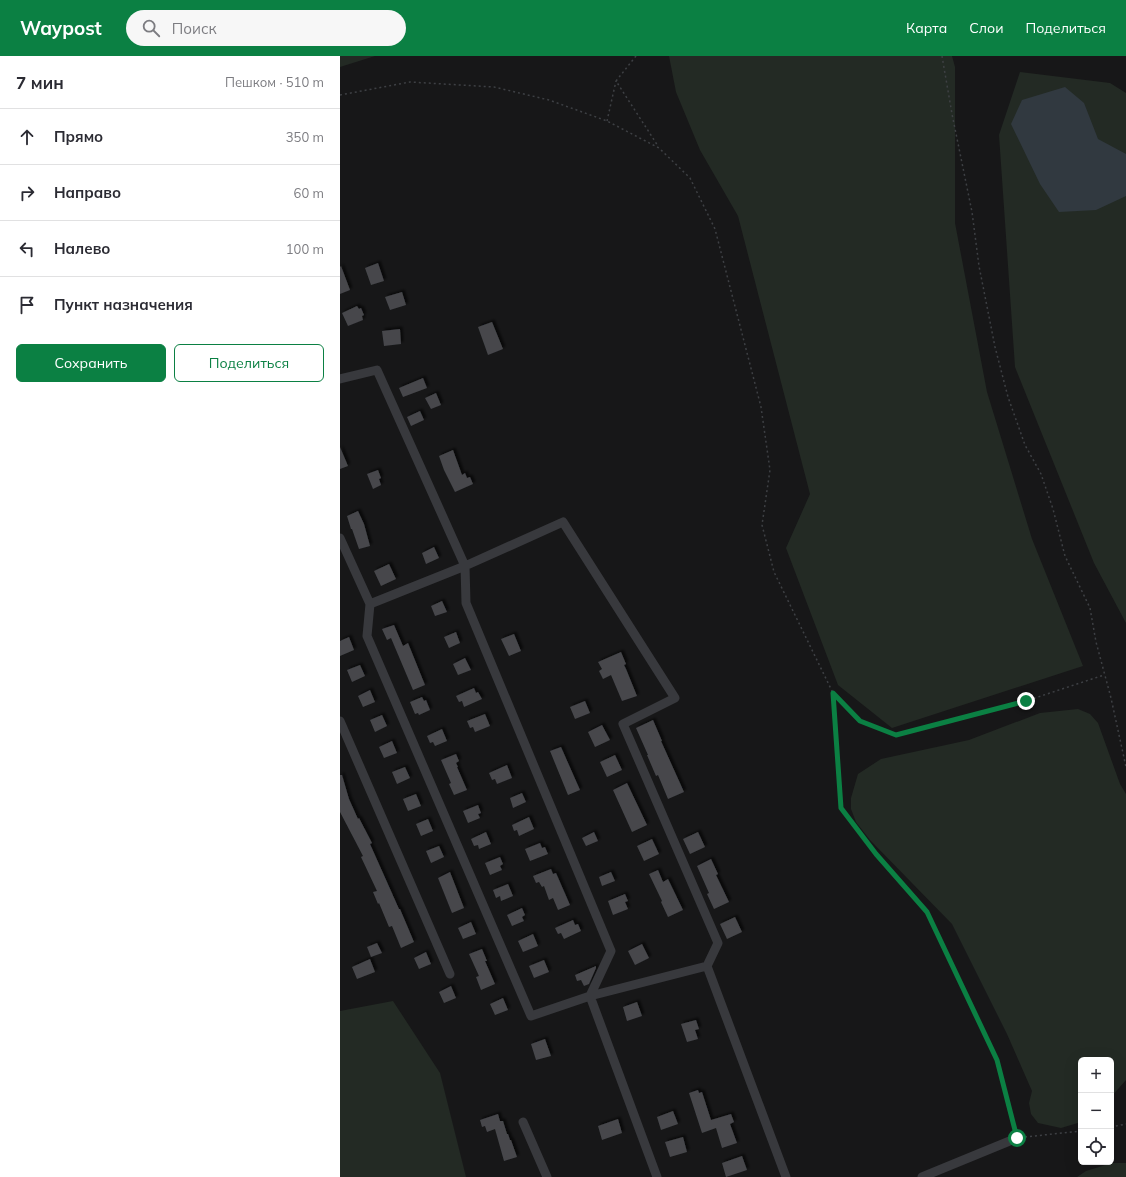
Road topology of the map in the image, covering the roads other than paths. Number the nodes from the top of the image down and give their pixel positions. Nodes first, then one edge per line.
1 (340, 368) edge
2 (342, 378) edge
3 (340, 538) edge
4 (465, 566) junction
5 (370, 604) junction
6 (340, 720) edge
7 (707, 966) junction
8 (450, 974) dead end
9 (590, 996) junction
10 (523, 1122) dead end
11 (1017, 1138) road end
12 (547, 1177) edge
13 (657, 1177) edge
14 (786, 1177) edge
15 (922, 1177) edge

1 - 2 street
2 - 4 street
3 - 5 street
4 - 5 street
4 - 7 street
4 - 9 street
5 - 9 street
6 - 8 street
7 - 9 street
7 - 14 street
9 - 13 street
10 - 12 street
11 - 15 street

